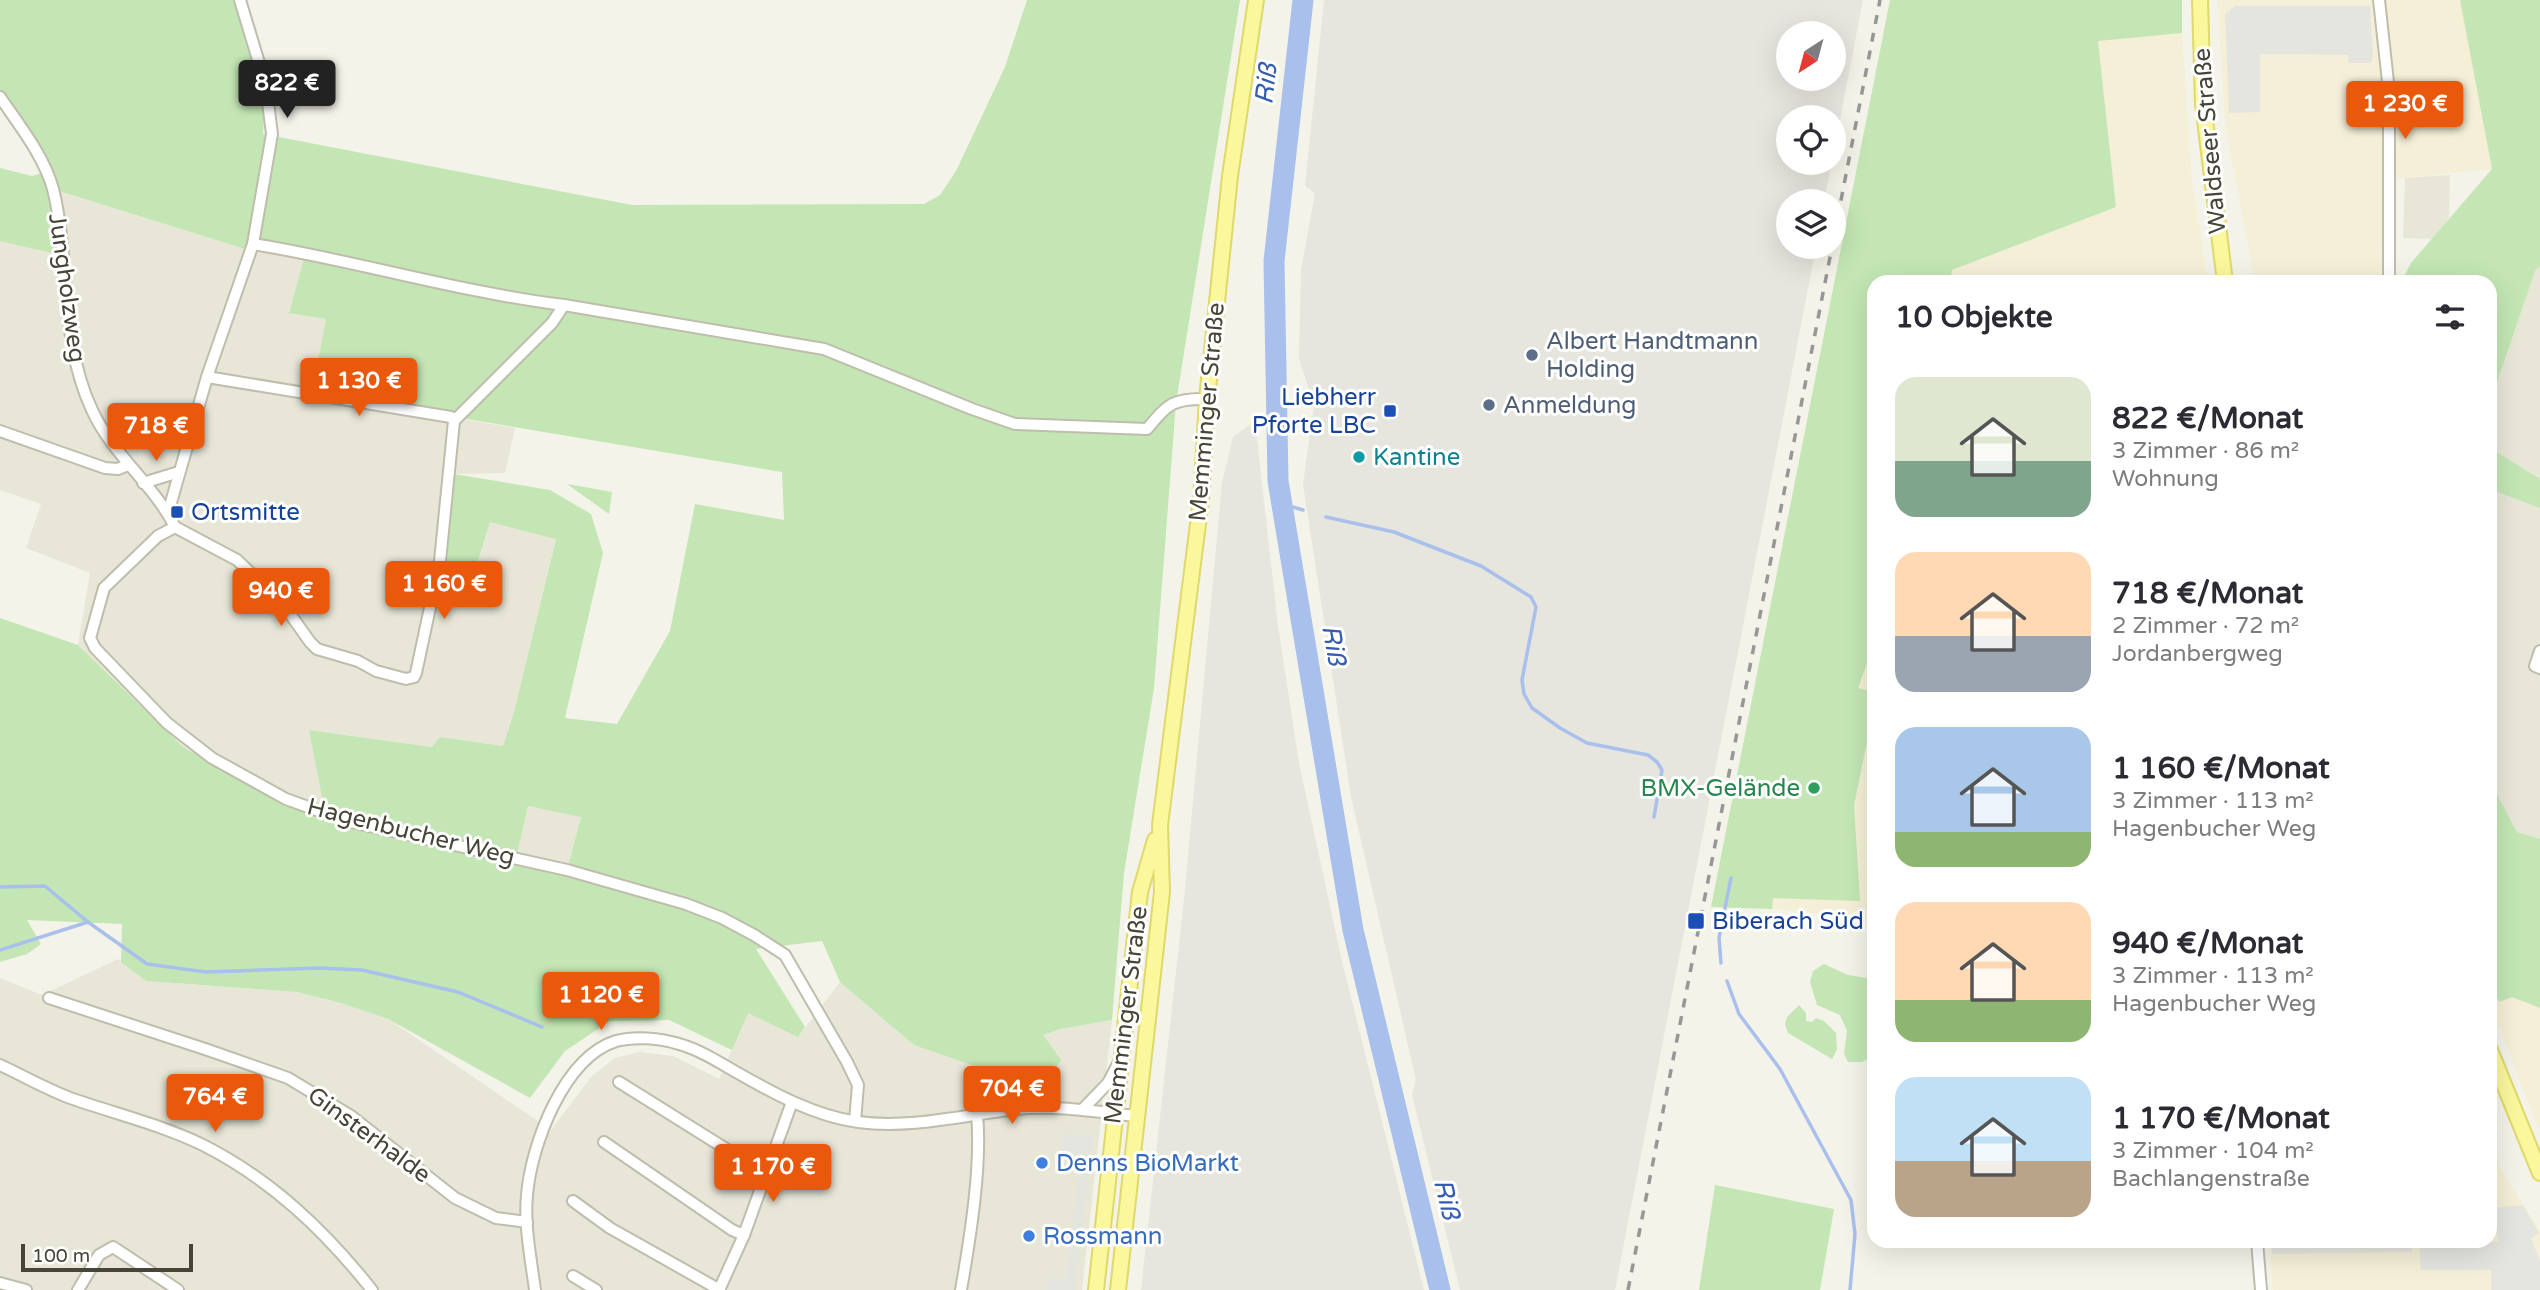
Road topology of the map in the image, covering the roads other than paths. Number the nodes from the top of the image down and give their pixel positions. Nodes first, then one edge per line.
1 (240, 0) edge
2 (1256, 0) edge
3 (2200, 0) edge
4 (2379, 0) edge
5 (0, 96) edge
6 (253, 244) junction
7 (2224, 275) edge
8 (2389, 275) edge
9 (564, 305) junction
10 (206, 377) junction
11 (1207, 399) junction
12 (454, 421) junction
13 (0, 431) edge
14 (128, 465) junction
15 (179, 472) junction
16 (143, 483) junction
17 (168, 513) junction
18 (175, 527) junction
19 (2540, 652) edge
20 (2540, 668) edge
21 (1160, 825) junction
22 (50, 998) dead end
23 (1119, 1062) junction
24 (0, 1065) edge
25 (2497, 1067) edge
26 (619, 1082) dead end
27 (792, 1102) junction
28 (1082, 1110) junction
29 (977, 1114) junction
30 (1115, 1114) junction
31 (1137, 1116) junction
32 (855, 1121) junction
33 (604, 1142) dead end
34 (2540, 1173) edge
35 (766, 1174) junction
36 (573, 1201) dead end
37 (527, 1222) junction
38 (744, 1235) junction
39 (2258, 1248) edge
40 (573, 1276) dead end
41 (5, 1286) edge
42 (26, 1290) edge
43 (78, 1290) edge
44 (178, 1290) edge
45 (372, 1290) edge
46 (535, 1290) edge
47 (596, 1290) edge
48 (720, 1290) edge
49 (961, 1290) edge
50 (1096, 1290) edge
51 (1118, 1290) edge
52 (2261, 1290) edge

1 - 6 street
2 - 11 main road, Memminger Straße
3 - 7 main road, Waldseer Straße
4 - 8 street
5 - 14 street, Jungholzweg
6 - 9 street
6 - 10 street
9 - 11 street
9 - 12 street
10 - 12 street
10 - 15 street
11 - 21 main road, Memminger Straße
12 - 18 street
13 - 14 street
14 - 16 street, Jungholzweg
15 - 16 street
15 - 17 street
16 - 17 street, Jungholzweg
17 - 18 street, Jungholzweg
18 - 32 street, Hagenbucher Weg
19 - 20 street
21 - 23 main road, Memminger Straße
21 - 31 main road, Memminger Straße
22 - 37 street, Ginsterhalde
23 - 28 street
23 - 30 main road, Memminger Straße
24 - 45 street
25 - 34 main road
26 - 35 street
27 - 32 street
27 - 35 street
27 - 37 street
28 - 29 street
28 - 30 street
29 - 32 street
29 - 49 street
30 - 31 street
30 - 50 main road, Memminger Straße
31 - 51 main road, Memminger Straße
33 - 38 street
35 - 38 street
36 - 48 street
37 - 46 street
38 - 48 street
39 - 52 street
40 - 47 street
41 - 42 street
43 - 44 street

